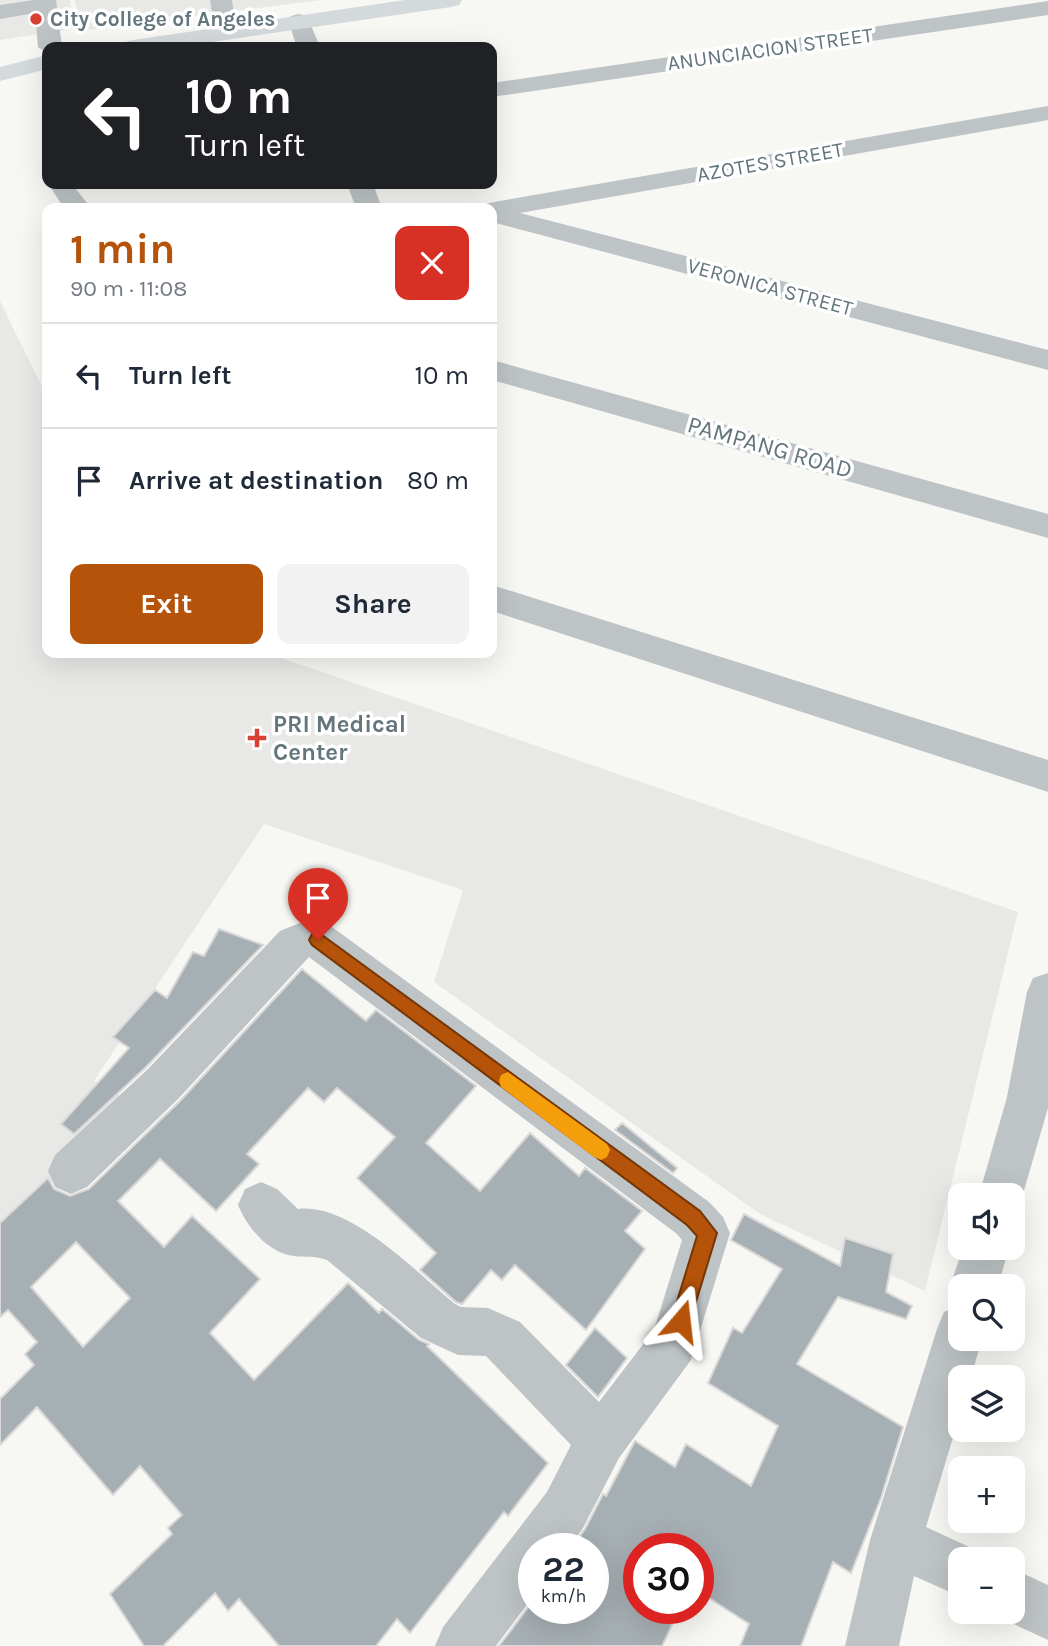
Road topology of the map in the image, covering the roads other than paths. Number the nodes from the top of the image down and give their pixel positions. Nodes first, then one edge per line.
1 (221, 0) edge
2 (451, 0) edge
3 (45, 3) edge
4 (1048, 8) edge
5 (0, 12) edge
6 (299, 21) junction
7 (226, 32) junction
8 (49, 42) edge
9 (164, 42) edge
10 (307, 42) edge
11 (42, 63) edge
12 (0, 74) edge
13 (497, 89) edge
14 (1048, 113) edge
15 (497, 211) edge
16 (497, 213) edge
17 (1048, 360) edge
18 (497, 371) edge
19 (1048, 526) edge
20 (497, 600) edge
21 (1048, 776) edge
22 (1048, 992) edge
23 (71, 1171) dead end
24 (1005, 1183) edge
25 (261, 1205) dead end
26 (954, 1351) edge
27 (601, 1440) junction
28 (548, 1533) edge
29 (896, 1540) junction
30 (948, 1565) edge
31 (518, 1572) edge
32 (1025, 1602) edge
33 (1048, 1613) edge
34 (462, 1646) edge
35 (872, 1646) edge

1 - 7 street
2 - 6 main road
3 - 5 street
3 - 8 street
4 - 13 street, ANUNCIACION STREET
6 - 7 main road
6 - 10 street
7 - 9 main road
11 - 12 main road
14 - 15 street, AZOTES STREET
16 - 17 street, VERONICA STREET
18 - 19 street, PAMPANG ROAD
20 - 21 street
22 - 24 street
23 - 27 street
25 - 27 street
26 - 29 street
27 - 28 street
29 - 30 street
29 - 35 street
31 - 34 street
32 - 33 street

